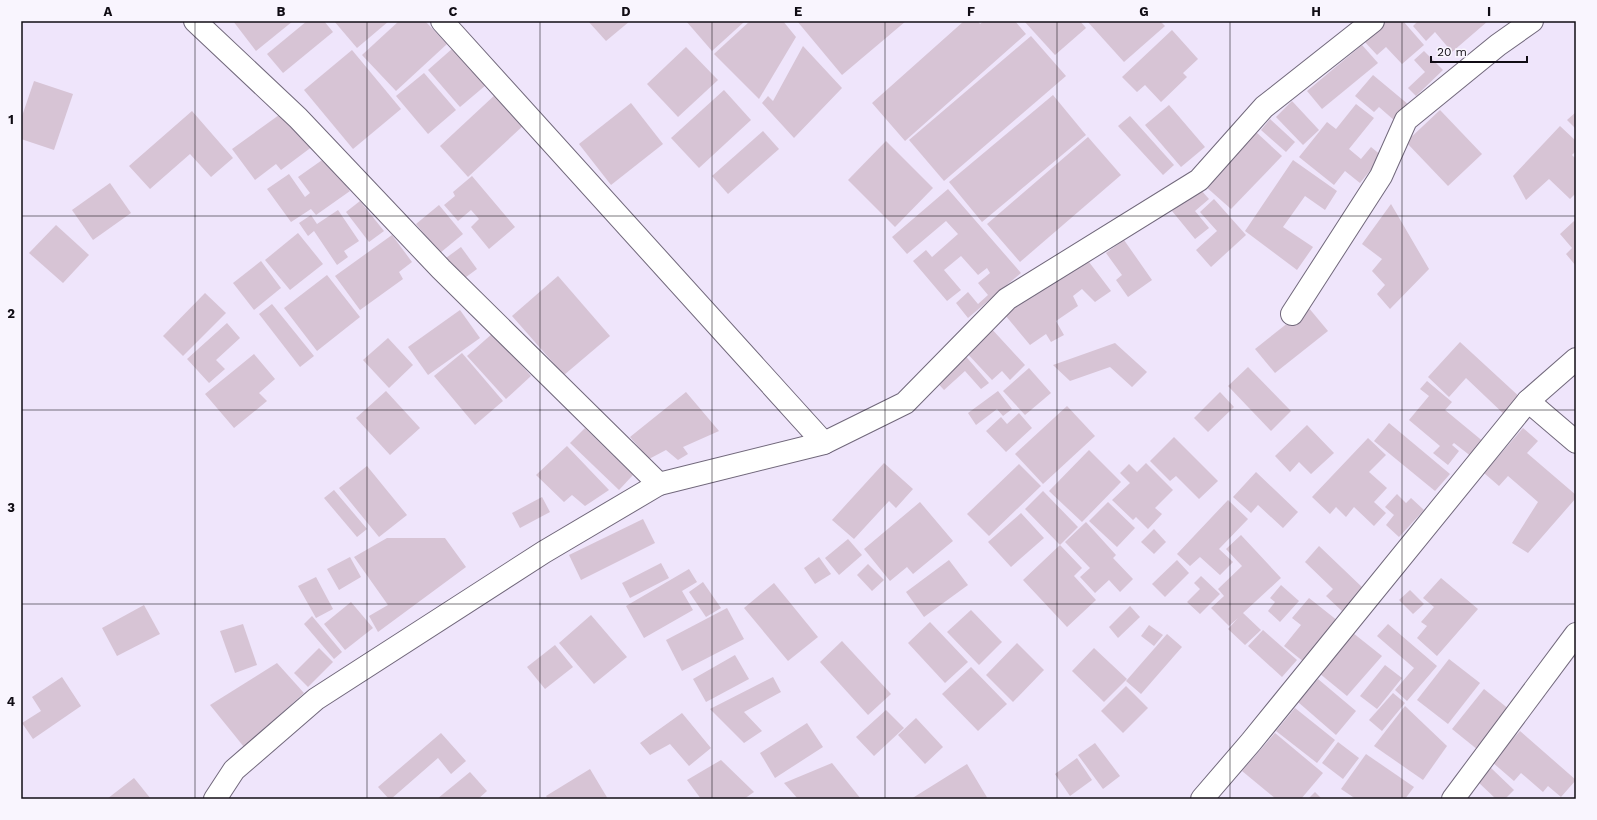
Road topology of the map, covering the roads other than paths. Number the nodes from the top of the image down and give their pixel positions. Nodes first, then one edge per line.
1 (195, 21) edge
2 (442, 21) edge
3 (1373, 21) edge
4 (1532, 21) edge
5 (1292, 314) dead end
6 (1576, 359) edge
7 (1528, 401) junction
8 (1576, 442) edge
9 (824, 443) junction
10 (658, 484) junction
11 (1576, 634) edge
12 (215, 799) edge
13 (1202, 799) edge
14 (1453, 799) edge

1 - 10 street
2 - 9 street
3 - 9 street
4 - 5 street
6 - 7 street
7 - 8 street
7 - 13 street
9 - 10 street
10 - 12 street
11 - 14 street

